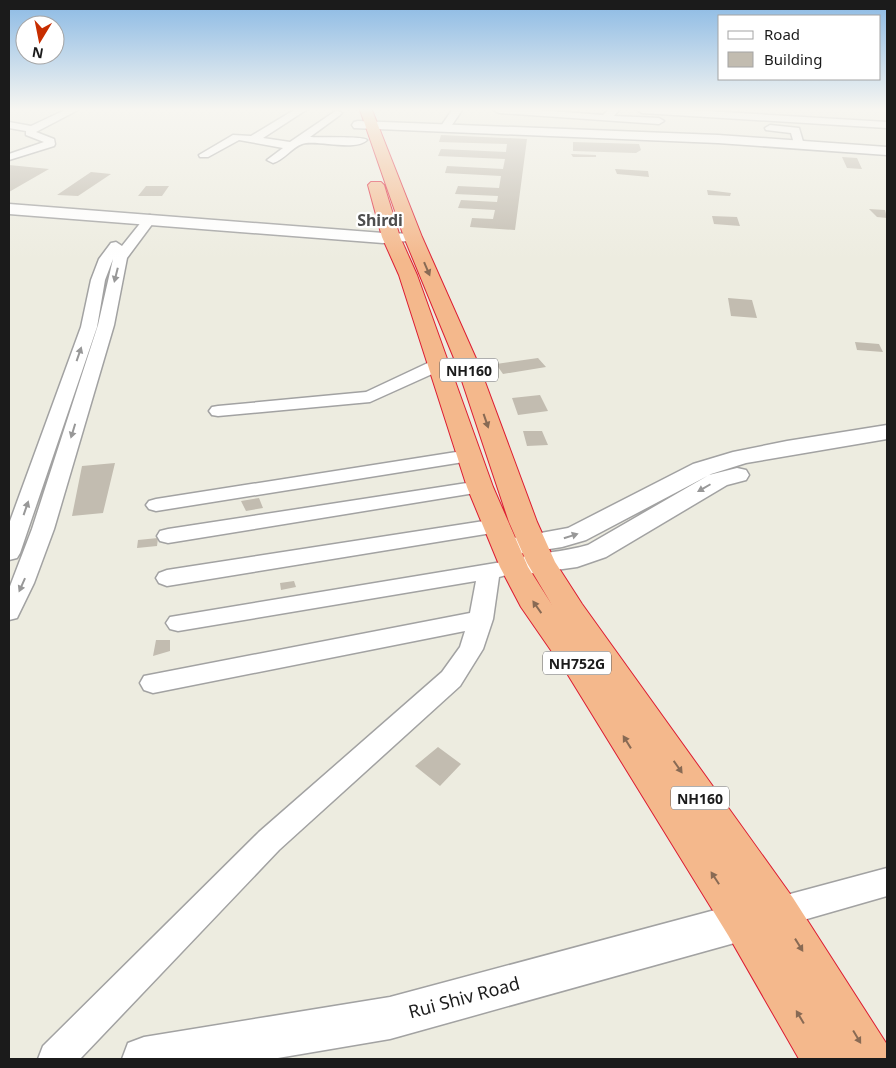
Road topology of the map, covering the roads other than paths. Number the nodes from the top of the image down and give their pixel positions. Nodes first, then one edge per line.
1 (371, 160) edge
2 (377, 160) edge
3 (9, 209) edge
4 (143, 219) junction
5 (402, 237) junction
6 (453, 364) junction
7 (218, 411) dead end
8 (887, 432) edge
9 (887, 447) edge
10 (469, 456) junction
11 (480, 487) junction
12 (156, 505) dead end
13 (168, 536) dead end
14 (9, 553) edge
15 (513, 553) junction
16 (167, 578) dead end
17 (9, 612) edge
18 (481, 619) junction
19 (178, 622) dead end
20 (153, 683) dead end
21 (887, 882) edge
22 (761, 917) junction
23 (56, 1059) edge
24 (144, 1059) edge
25 (824, 1059) edge
26 (870, 1059) edge

1 - 5 highway
2 - 5 highway
3 - 4 street
4 - 5 street
14 -> 4 street
4 -> 17 street
5 - 6 highway
6 - 7 street
6 - 10 highway
6 -> 15 highway, NH160
15 -> 8 street
9 -> 15 street
10 - 11 highway
10 - 12 street
11 - 13 street
11 - 15 highway
15 - 16 street
15 - 18 street
15 - 19 street
15 - 22 highway, NH160
18 - 20 street
18 - 23 street
21 - 22 street
22 - 24 street, Rui Shiv Road
25 -> 22 highway
22 -> 26 highway, NH160

